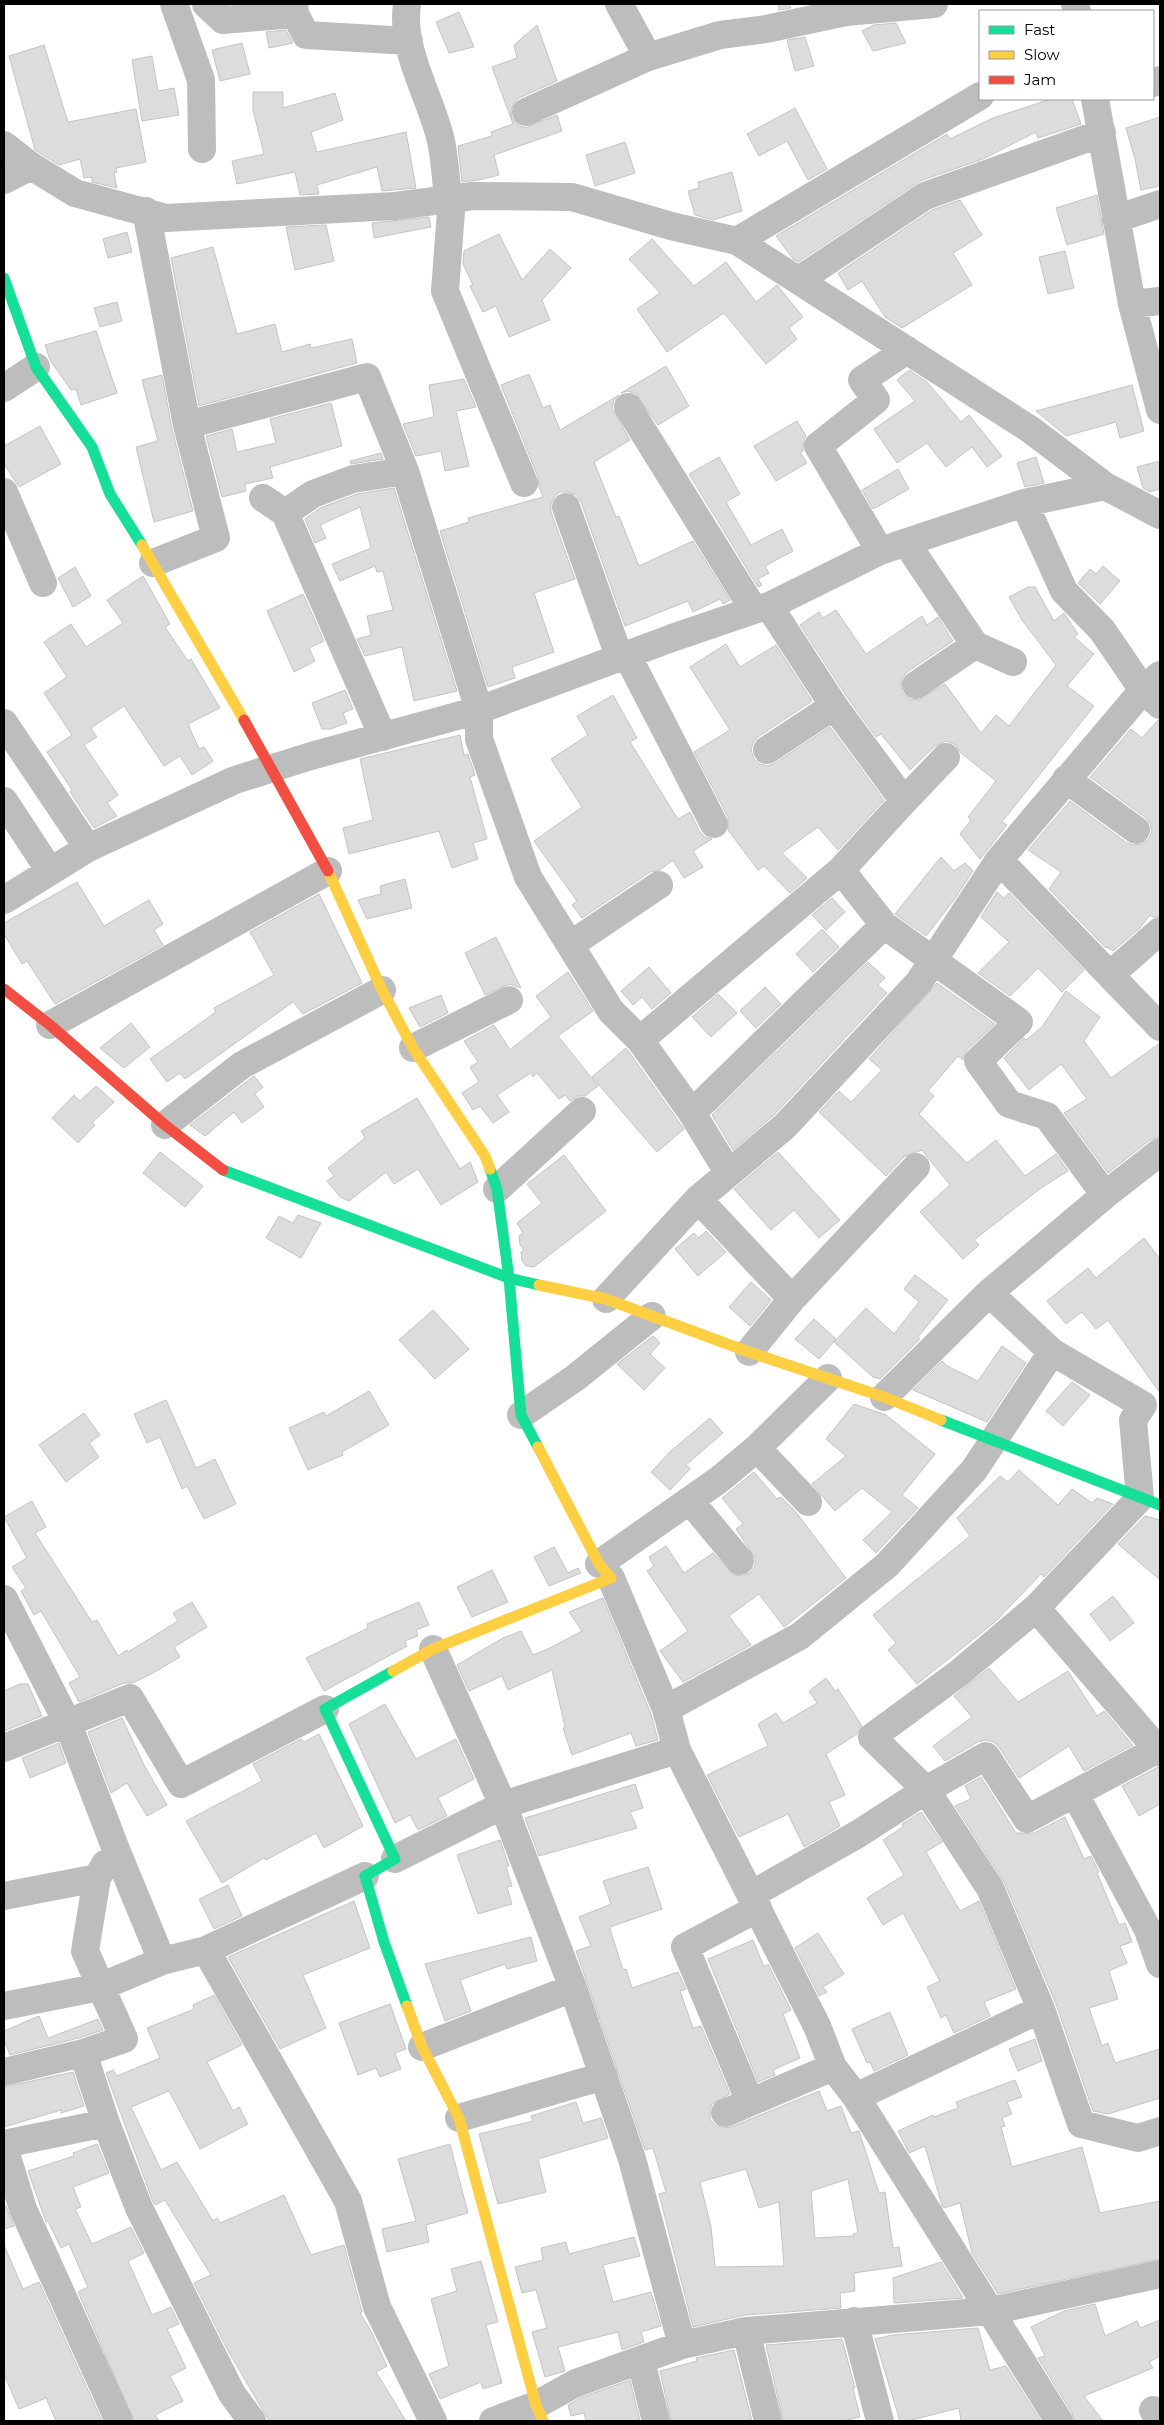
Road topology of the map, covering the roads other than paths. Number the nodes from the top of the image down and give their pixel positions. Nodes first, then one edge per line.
1 (174, 4) edge
2 (206, 4) edge
3 (407, 4) edge
4 (619, 4) edge
5 (934, 4) edge
6 (842, 8) edge
7 (294, 9) edge
8 (409, 41) junction
9 (648, 57) junction
10 (979, 97) edge
11 (1098, 100) edge
12 (526, 112) dead end
13 (1102, 133) junction
14 (4, 145) edge
15 (202, 149) dead end
16 (31, 166) junction
17 (4, 180) edge
18 (450, 198) junction
19 (1160, 204) edge
20 (146, 211) junction
21 (1116, 219) junction
22 (737, 241) junction
23 (4, 278) edge
24 (799, 280) junction
25 (1160, 301) edge
26 (1132, 304) junction
27 (907, 350) junction
28 (36, 367) junction
29 (4, 388) edge
30 (628, 407) dead end
31 (1160, 410) edge
32 (187, 425) junction
33 (405, 472) junction
34 (524, 483) dead end
35 (1105, 486) junction
36 (4, 492) edge
37 (263, 498) dead end
38 (1024, 503) junction
39 (566, 507) dead end
40 (285, 513) junction
41 (1160, 515) edge
42 (907, 544) junction
43 (880, 552) junction
44 (153, 563) junction
45 (43, 583) dead end
46 (761, 608) junction
47 (974, 645) junction
48 (623, 657) junction
49 (1014, 662) dead end
50 (916, 684) dead end
51 (1154, 690) edge
52 (834, 706) junction
53 (479, 710) junction
54 (4, 723) edge
55 (383, 737) junction
56 (767, 750) dead end
57 (946, 756) dead end
58 (272, 767) junction
59 (1066, 779) junction
60 (4, 801) edge
61 (904, 801) junction
62 (714, 824) dead end
63 (1136, 830) dead end
64 (88, 848) junction
65 (999, 860) junction
66 (841, 870) junction
67 (50, 871) junction
68 (328, 871) junction
69 (659, 885) dead end
70 (4, 900) edge
71 (884, 926) junction
72 (1160, 931) edge
73 (570, 945) junction
74 (933, 960) junction
75 (1111, 974) junction
76 (4, 989) edge
77 (382, 990) junction
78 (508, 1000) dead end
79 (50, 1025) junction
80 (1160, 1027) edge
81 (640, 1040) junction
82 (413, 1048) junction
83 (582, 1112) dead end
84 (692, 1113) junction
85 (165, 1125) junction
86 (1160, 1152) edge
87 (916, 1167) dead end
88 (728, 1172) junction
89 (497, 1190) junction
90 (1105, 1195) junction
91 (698, 1199) junction
92 (509, 1278) junction
93 (989, 1292) junction
94 (606, 1299) junction
95 (792, 1300) junction
96 (652, 1316) junction
97 (749, 1352) junction
98 (1052, 1352) junction
99 (828, 1378) junction
100 (884, 1397) junction
101 (1152, 1399) edge
102 (520, 1415) junction
103 (992, 1442) junction
104 (757, 1448) junction
105 (690, 1501) junction
106 (808, 1502) dead end
107 (1150, 1502) edge
108 (740, 1561) dead end
109 (605, 1571) junction
110 (4, 1599) edge
111 (1036, 1608) junction
112 (433, 1649) junction
113 (325, 1709) junction
114 (666, 1709) junction
115 (68, 1724) junction
116 (4, 1748) edge
117 (1160, 1749) edge
118 (677, 1750) junction
119 (926, 1790) junction
120 (1075, 1794) junction
121 (504, 1804) junction
122 (115, 1847) junction
123 (395, 1859) junction
124 (365, 1876) junction
125 (96, 1878) junction
126 (4, 1896) edge
127 (754, 1902) junction
128 (206, 1950) junction
129 (162, 1961) junction
130 (1160, 1964) edge
131 (100, 1987) junction
132 (573, 1988) junction
133 (4, 2006) edge
134 (1041, 2009) junction
135 (422, 2047) junction
136 (83, 2053) junction
137 (833, 2067) junction
138 (4, 2072) edge
139 (604, 2076) junction
140 (856, 2097) junction
141 (750, 2102) junction
142 (725, 2113) dead end
143 (459, 2118) junction
144 (106, 2123) junction
145 (1160, 2131) edge
146 (4, 2145) edge
147 (1160, 2274) edge
148 (991, 2311) junction
149 (854, 2321) junction
150 (746, 2331) junction
151 (682, 2344) junction
152 (640, 2361) junction
153 (539, 2413) edge
154 (118, 2421) edge
155 (252, 2421) edge
156 (433, 2421) edge
157 (493, 2421) edge
158 (656, 2421) edge
159 (768, 2421) edge
160 (880, 2421) edge
161 (1059, 2421) edge

1 - 15 street
2 - 7 street
3 - 8 street
4 - 9 street
5 - 6 street
6 - 9 street
7 - 8 street
8 - 18 street
9 - 12 street
10 - 22 street
11 - 13 street
13 - 21 street
13 - 24 street
14 - 16 street
16 - 17 street
16 - 20 street
18 - 20 street
18 - 22 street
18 - 34 street
19 - 21 street
20 - 32 street
21 - 26 street
22 - 24 street
23 - 28 street
24 - 27 street
25 - 26 street
26 - 31 street
27 - 35 street
27 - 43 street
28 - 29 street
28 - 44 street
30 - 46 street
32 - 33 street
32 - 44 street
33 - 40 street
33 - 53 street
35 - 38 street
35 - 41 street
36 - 45 street
37 - 40 street
38 - 42 street
38 - 51 street
39 - 48 street
40 - 55 street
42 - 43 street
42 - 47 street
43 - 46 street
44 - 58 street
46 - 48 street
46 - 52 street
47 - 49 street
47 - 50 street
48 - 53 street
48 - 62 street
51 - 59 street
52 - 56 street
52 - 61 street
53 - 55 street
53 - 73 street
54 - 64 street
55 - 58 street
57 - 61 street
58 - 64 street
58 - 68 street
59 - 63 street
59 - 65 street
60 - 67 street
61 - 66 street
64 - 67 street
65 - 74 street
65 - 75 street
66 - 71 street
66 - 81 street
67 - 70 street
68 - 77 street
68 - 79 street
69 - 73 street
71 - 74 street
71 - 84 street
72 - 75 street
73 - 81 street
74 - 88 street
74 - 90 street
75 - 80 street
76 - 79 street
77 - 82 street
77 - 85 street
78 - 82 street
79 - 85 street
81 - 84 street
82 - 89 street
83 - 89 street
84 - 88 street
85 - 92 street
86 - 90 street
87 - 95 street
88 - 91 street
89 - 92 street
90 - 93 street
91 - 94 street
91 - 95 street
92 - 94 street
92 - 102 street
93 - 98 street
93 - 100 street
94 - 96 street
95 - 97 street
96 - 97 street
96 - 102 street
97 - 99 street
98 - 101 street
98 - 103 street
99 - 100 street
99 - 104 street
100 - 103 street
101 - 107 street
102 - 109 street
103 - 107 street
103 - 114 street
104 - 105 street
104 - 106 street
105 - 108 street
105 - 109 street
107 - 111 street
109 - 112 street
109 - 114 street
110 - 115 street
111 - 117 street
111 - 119 street
112 - 113 street
112 - 121 street
113 - 115 street
113 - 123 street
114 - 118 street
115 - 116 street
115 - 122 street
117 - 120 street
118 - 121 street
118 - 127 street
119 - 120 street
119 - 127 street
119 - 134 street
120 - 130 street
121 - 123 street
121 - 132 street
122 - 125 street
122 - 129 street
123 - 124 street
124 - 128 street
124 - 135 street
125 - 126 street
125 - 131 street
127 - 137 street
127 - 141 street
128 - 129 street
128 - 156 street
129 - 131 street
131 - 133 street
131 - 136 street
132 - 135 street
132 - 139 street
134 - 140 street
134 - 145 street
135 - 143 street
136 - 138 street
136 - 144 street
137 - 140 street
137 - 141 street
139 - 143 street
139 - 151 street
140 - 148 street
141 - 142 street
143 - 153 street
144 - 146 street
144 - 155 street
146 - 154 street
147 - 148 street
148 - 149 street
148 - 161 street
149 - 150 street
149 - 160 street
150 - 151 street
150 - 159 street
151 - 152 street
152 - 153 street
152 - 158 street
153 - 157 street

